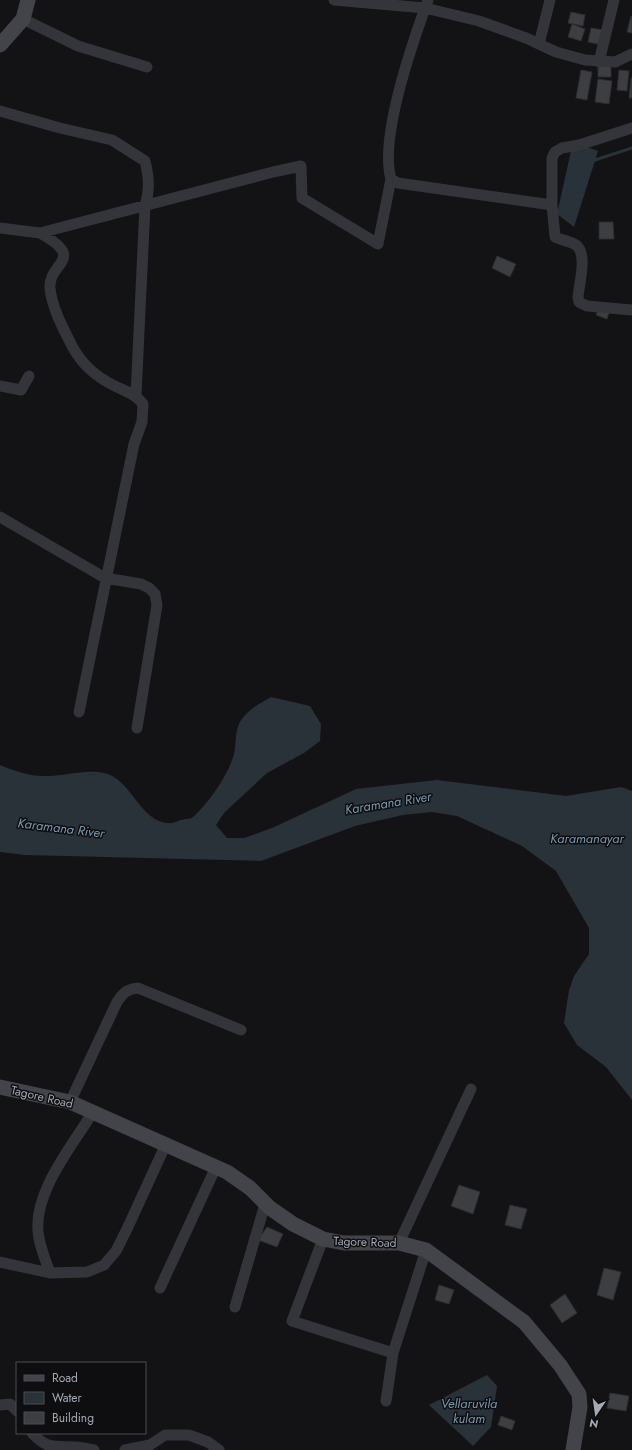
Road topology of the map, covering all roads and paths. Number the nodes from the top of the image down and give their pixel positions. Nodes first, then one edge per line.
1 (28, 0) edge
2 (334, 0) edge
3 (550, 0) edge
4 (614, 0) edge
5 (427, 4) edge
6 (23, 19) junction
7 (539, 44) junction
8 (0, 45) edge
9 (632, 54) edge
10 (599, 62) junction
11 (147, 67) dead end
12 (0, 110) edge
13 (632, 128) edge
14 (391, 179) junction
15 (552, 205) junction
16 (145, 206) junction
17 (0, 228) edge
18 (40, 233) junction
19 (632, 310) edge
20 (29, 376) dead end
21 (0, 386) edge
22 (136, 395) junction
23 (0, 518) edge
24 (105, 578) junction
25 (79, 712) dead end
26 (137, 728) dead end
27 (241, 1030) dead end
28 (0, 1087) edge
29 (472, 1089) dead end
30 (70, 1102) junction
31 (93, 1112) junction
32 (166, 1144) junction
33 (216, 1167) junction
34 (265, 1204) junction
35 (323, 1239) junction
36 (399, 1243) junction
37 (426, 1250) junction
38 (0, 1262) edge
39 (50, 1273) junction
40 (160, 1288) dead end
41 (236, 1307) dead end
42 (392, 1353) junction
43 (386, 1401) dead end
44 (0, 1405) edge
45 (16, 1410) edge
46 (33, 1434) edge
47 (136, 1449) edge
48 (94, 1450) edge
49 (125, 1450) edge
50 (219, 1450) edge
51 (574, 1450) edge

1 - 6 street
2 - 5 street
3 - 7 street
4 - 10 street
5 - 7 street
5 - 14 street
6 - 8 street
6 - 11 street
7 - 10 street
9 - 10 street
12 - 16 street
13 - 15 street
14 - 15 street
14 - 16 street
15 - 19 street
16 - 18 street
16 - 22 street
17 - 18 street
18 - 22 street
20 - 21 street
22 - 24 street
23 - 24 street
24 - 25 street
24 - 26 street
27 - 30 street
28 - 30 street, Tagore Road
29 - 36 street
30 - 31 street, Tagore Road
31 - 32 street, Tagore Road
31 - 39 street
32 - 33 street, Tagore Road
32 - 39 street
33 - 34 street, Tagore Road
33 - 40 street
34 - 35 street, Tagore Road
34 - 41 street
35 - 36 street, Tagore Road
35 - 42 street
36 - 37 street, Tagore Road
37 - 42 street
37 - 51 street, Tagore Road
38 - 39 street
42 - 43 street
44 - 45 street
46 - 48 street
47 - 49 street
47 - 50 street

